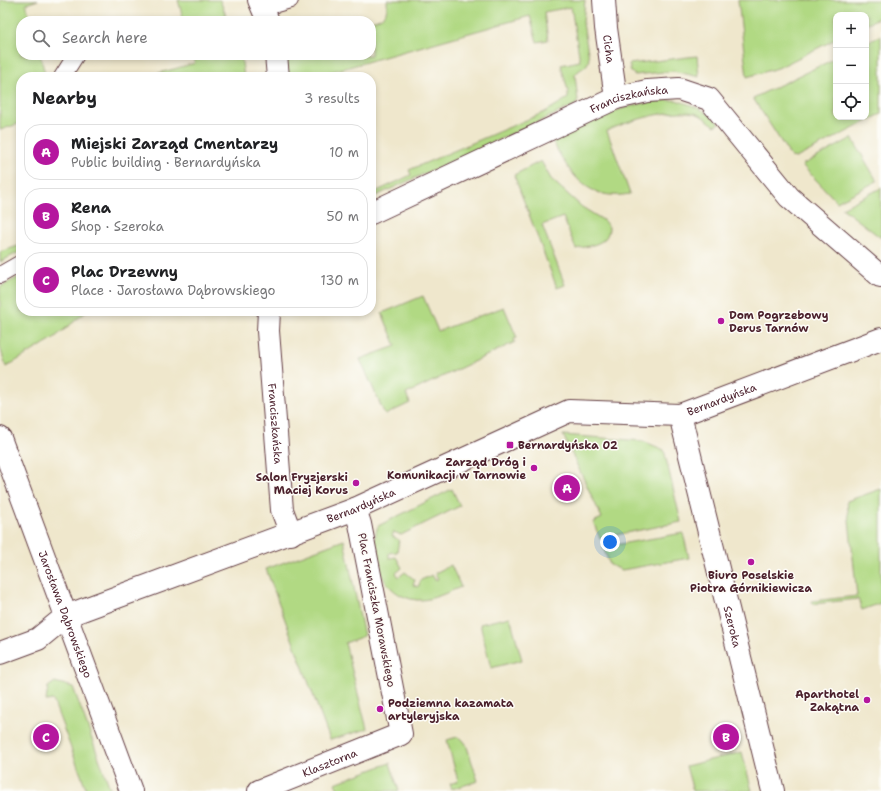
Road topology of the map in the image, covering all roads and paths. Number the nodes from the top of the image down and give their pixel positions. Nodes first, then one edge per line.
1 (290, 0) edge
2 (604, 0) edge
3 (263, 10) edge
4 (73, 60) edge
5 (276, 60) edge
6 (65, 72) edge
7 (278, 72) edge
8 (616, 98) junction
9 (376, 210) edge
10 (16, 267) edge
11 (0, 275) edge
12 (880, 276) dead end
13 (269, 316) edge
14 (881, 339) edge
15 (680, 415) junction
16 (0, 438) edge
17 (355, 510) junction
18 (291, 534) junction
19 (66, 616) junction
20 (0, 653) edge
21 (401, 734) joint
22 (131, 791) edge
23 (259, 791) edge
24 (773, 791) edge

1 - 3 lane
2 - 8 street, Cicha
4 - 6 lane
5 - 7 street
8 - 9 street, Franciszkańska
8 - 12 street, Franciszkańska
10 - 11 lane
13 - 18 street, Franciszkańska
14 - 15 street, Bernardyńska
15 - 17 street, Bernardyńska
15 - 24 street, Szeroka
16 - 19 street, Jarosława Dąbrowskiego
17 - 18 street, Bernardyńska
17 - 21 street, Plac Franciszka Morawskiego
18 - 19 street, Bernardyńska
19 - 20 street, Bernardyńska
19 - 22 street, Jarosława Dąbrowskiego
21 - 23 street, Klasztorna

